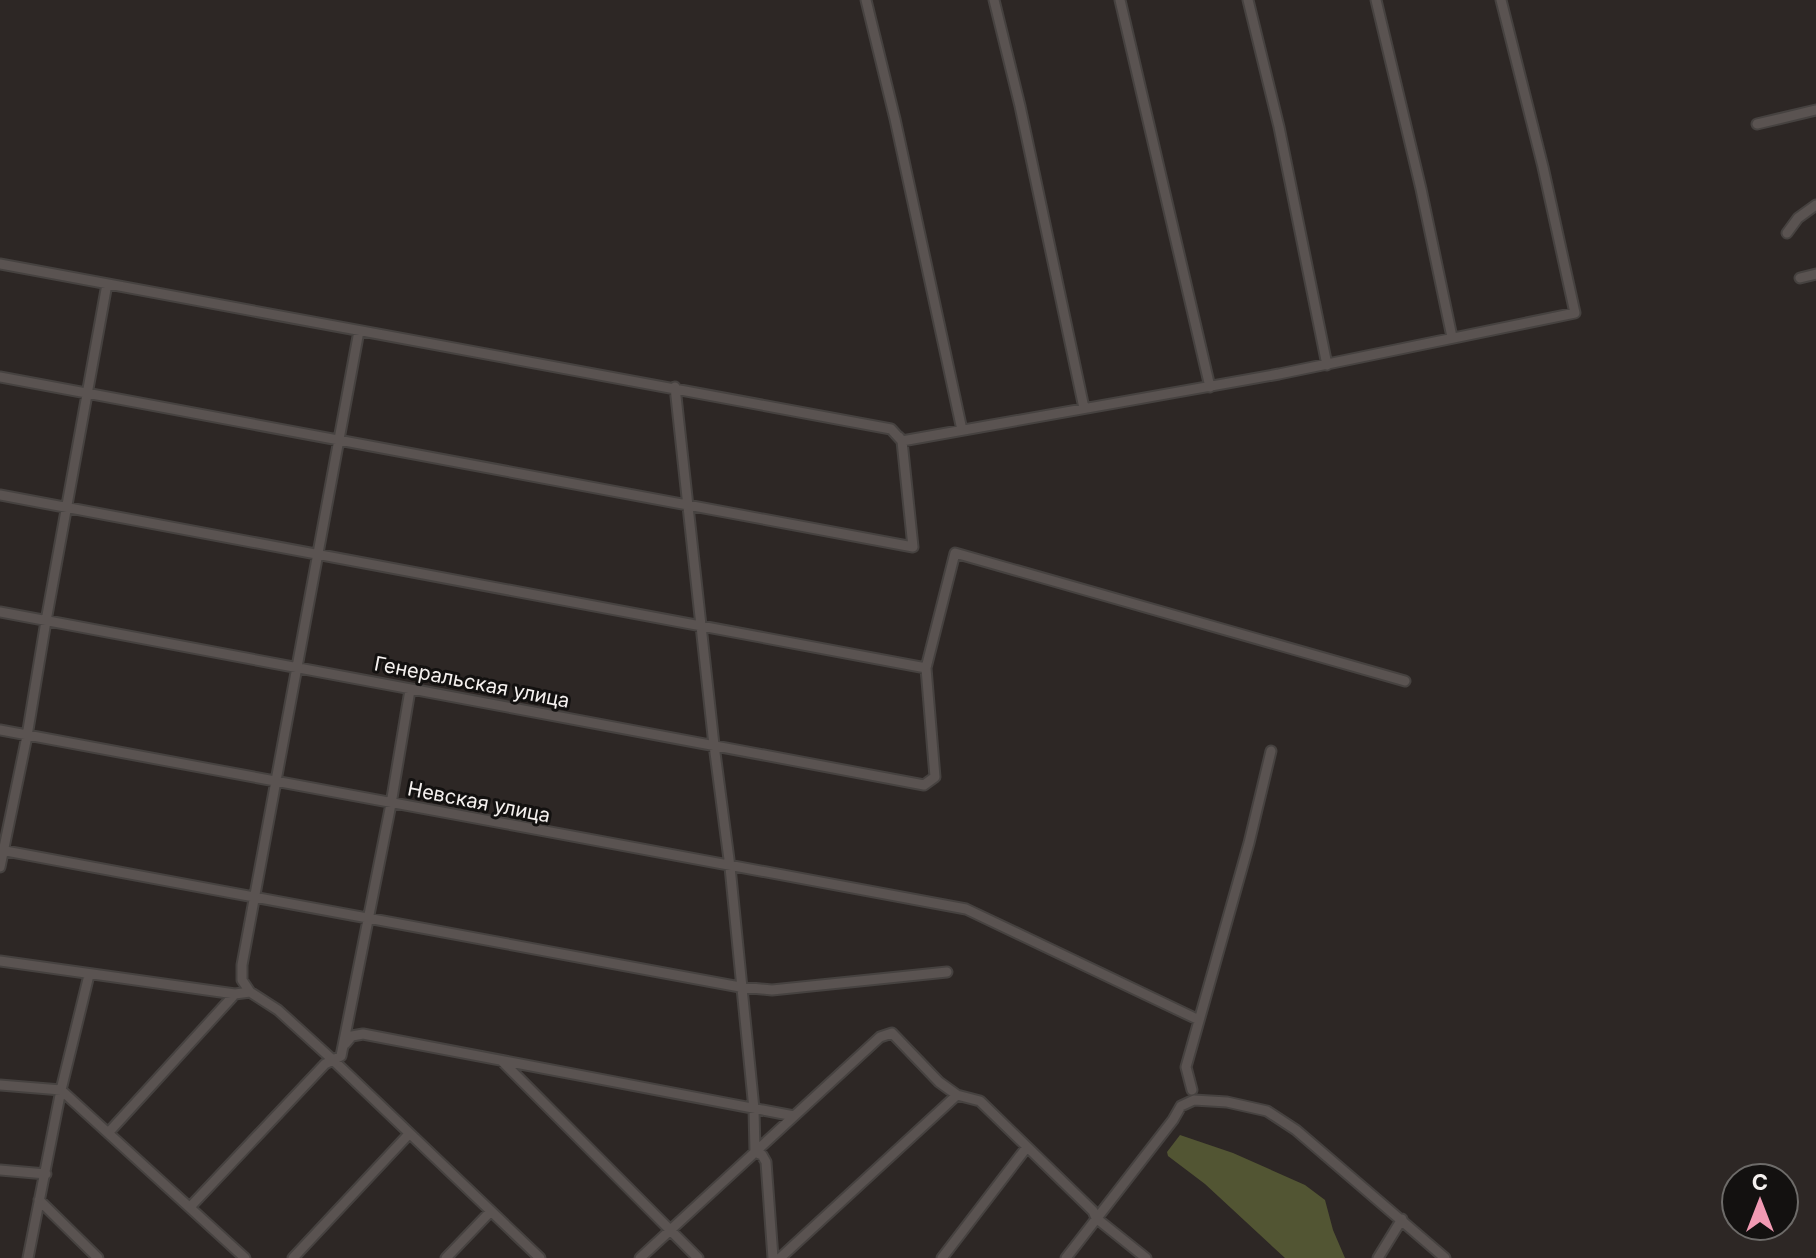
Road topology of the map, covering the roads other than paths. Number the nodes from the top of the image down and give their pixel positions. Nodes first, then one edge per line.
1 (866, 0) edge
2 (994, 0) edge
3 (1120, 0) edge
4 (1248, 0) edge
5 (1376, 0) edge
6 (1501, 0) edge
7 (1816, 110) edge
8 (1757, 124) dead end
9 (1816, 205) edge
10 (1787, 233) dead end
11 (0, 264) edge
12 (1816, 274) edge
13 (1800, 278) dead end
14 (107, 284) junction
15 (359, 331) junction
16 (1452, 337) junction
17 (1327, 365) junction
18 (0, 377) edge
19 (675, 387) junction
20 (1210, 387) junction
21 (88, 394) junction
22 (1084, 408) junction
23 (962, 430) junction
24 (338, 439) junction
25 (902, 441) junction
26 (0, 495) edge
27 (688, 506) junction
28 (68, 507) junction
29 (317, 554) junction
30 (0, 612) edge
31 (46, 621) junction
32 (701, 624) junction
33 (297, 668) junction
34 (926, 668) junction
35 (1405, 681) dead end
36 (410, 690) junction
37 (0, 730) edge
38 (27, 736) junction
39 (714, 745) junction
40 (1271, 751) dead end
41 (275, 781) junction
42 (391, 804) junction
43 (2, 850) edge
44 (0, 867) edge
45 (730, 867) junction
46 (254, 898) junction
47 (369, 918) junction
48 (0, 961) edge
49 (947, 972) dead end
50 (89, 975) junction
51 (740, 987) junction
52 (250, 992) junction
53 (235, 994) junction
54 (1199, 1020) junction
55 (344, 1045) junction
56 (334, 1061) junction
57 (502, 1061) junction
58 (0, 1085) edge
59 (61, 1090) junction
60 (1192, 1090) dead end
61 (957, 1095) junction
62 (754, 1109) junction
63 (794, 1116) junction
64 (109, 1132) junction
65 (409, 1134) junction
66 (1027, 1147) junction
67 (755, 1152) junction
68 (0, 1170) edge
69 (46, 1174) junction
70 (39, 1200) junction
71 (190, 1207) junction
72 (491, 1211) junction
73 (1096, 1218) junction
74 (1402, 1219) junction
75 (670, 1230) junction
76 (1139, 1256) edge
77 (28, 1258) edge
78 (98, 1258) edge
79 (245, 1258) edge
80 (293, 1258) edge
81 (446, 1258) edge
82 (540, 1258) edge
83 (640, 1258) edge
84 (698, 1258) edge
85 (773, 1258) edge
86 (780, 1258) edge
87 (942, 1258) edge
88 (1066, 1258) edge
89 (1378, 1258) edge
90 (1445, 1258) edge

1 - 23 street
2 - 22 street
3 - 20 street
4 - 17 street
5 - 16 street
6 - 16 street
7 - 8 street
9 - 10 street
11 - 14 street
12 - 13 street
14 - 15 street
14 - 21 street
15 - 19 street
15 - 24 street
16 - 17 street
17 - 20 street
18 - 21 street
19 - 25 street
19 - 27 street
20 - 22 street
21 - 24 street
21 - 28 street
22 - 23 street
23 - 25 street
24 - 27 street
24 - 29 street
25 - 27 street
26 - 28 street
27 - 32 street
28 - 29 street
28 - 31 street
29 - 32 street
29 - 33 street
30 - 31 street, Генеральская улица
31 - 33 street, Генеральская улица
31 - 38 street
32 - 34 street
32 - 39 street
33 - 36 street, Генеральская улица
33 - 41 street
34 - 35 street
34 - 39 street, Генеральская улица
36 - 39 street, Генеральская улица
36 - 42 street
37 - 38 street, Невская улица
38 - 41 street, Невская улица
38 - 43 street
39 - 45 street
40 - 54 street
41 - 42 street, Невская улица
41 - 46 street
42 - 45 street, Невская улица
42 - 47 street
43 - 44 street
43 - 46 street
45 - 51 street
45 - 54 street, Невская улица
46 - 47 street
46 - 52 street
47 - 51 street
47 - 55 street
48 - 50 street
49 - 51 street
50 - 53 street
50 - 59 street
51 - 62 street
52 - 53 street
52 - 56 street
53 - 64 street
54 - 60 street
55 - 56 street
55 - 57 street
56 - 65 street
56 - 71 street
57 - 62 street
57 - 75 street
58 - 59 street
59 - 64 street
59 - 69 street
61 - 63 street
61 - 66 street
61 - 86 street
62 - 63 street
62 - 67 street
63 - 67 street
64 - 71 street
65 - 72 street
65 - 80 street
66 - 73 street
66 - 87 street
67 - 75 street
67 - 85 street
68 - 69 street
69 - 70 street
70 - 77 street
70 - 78 street
71 - 79 street
72 - 81 street
72 - 82 street
73 - 74 street
73 - 76 street
73 - 88 street
74 - 89 street
74 - 90 street
75 - 83 street
75 - 84 street

